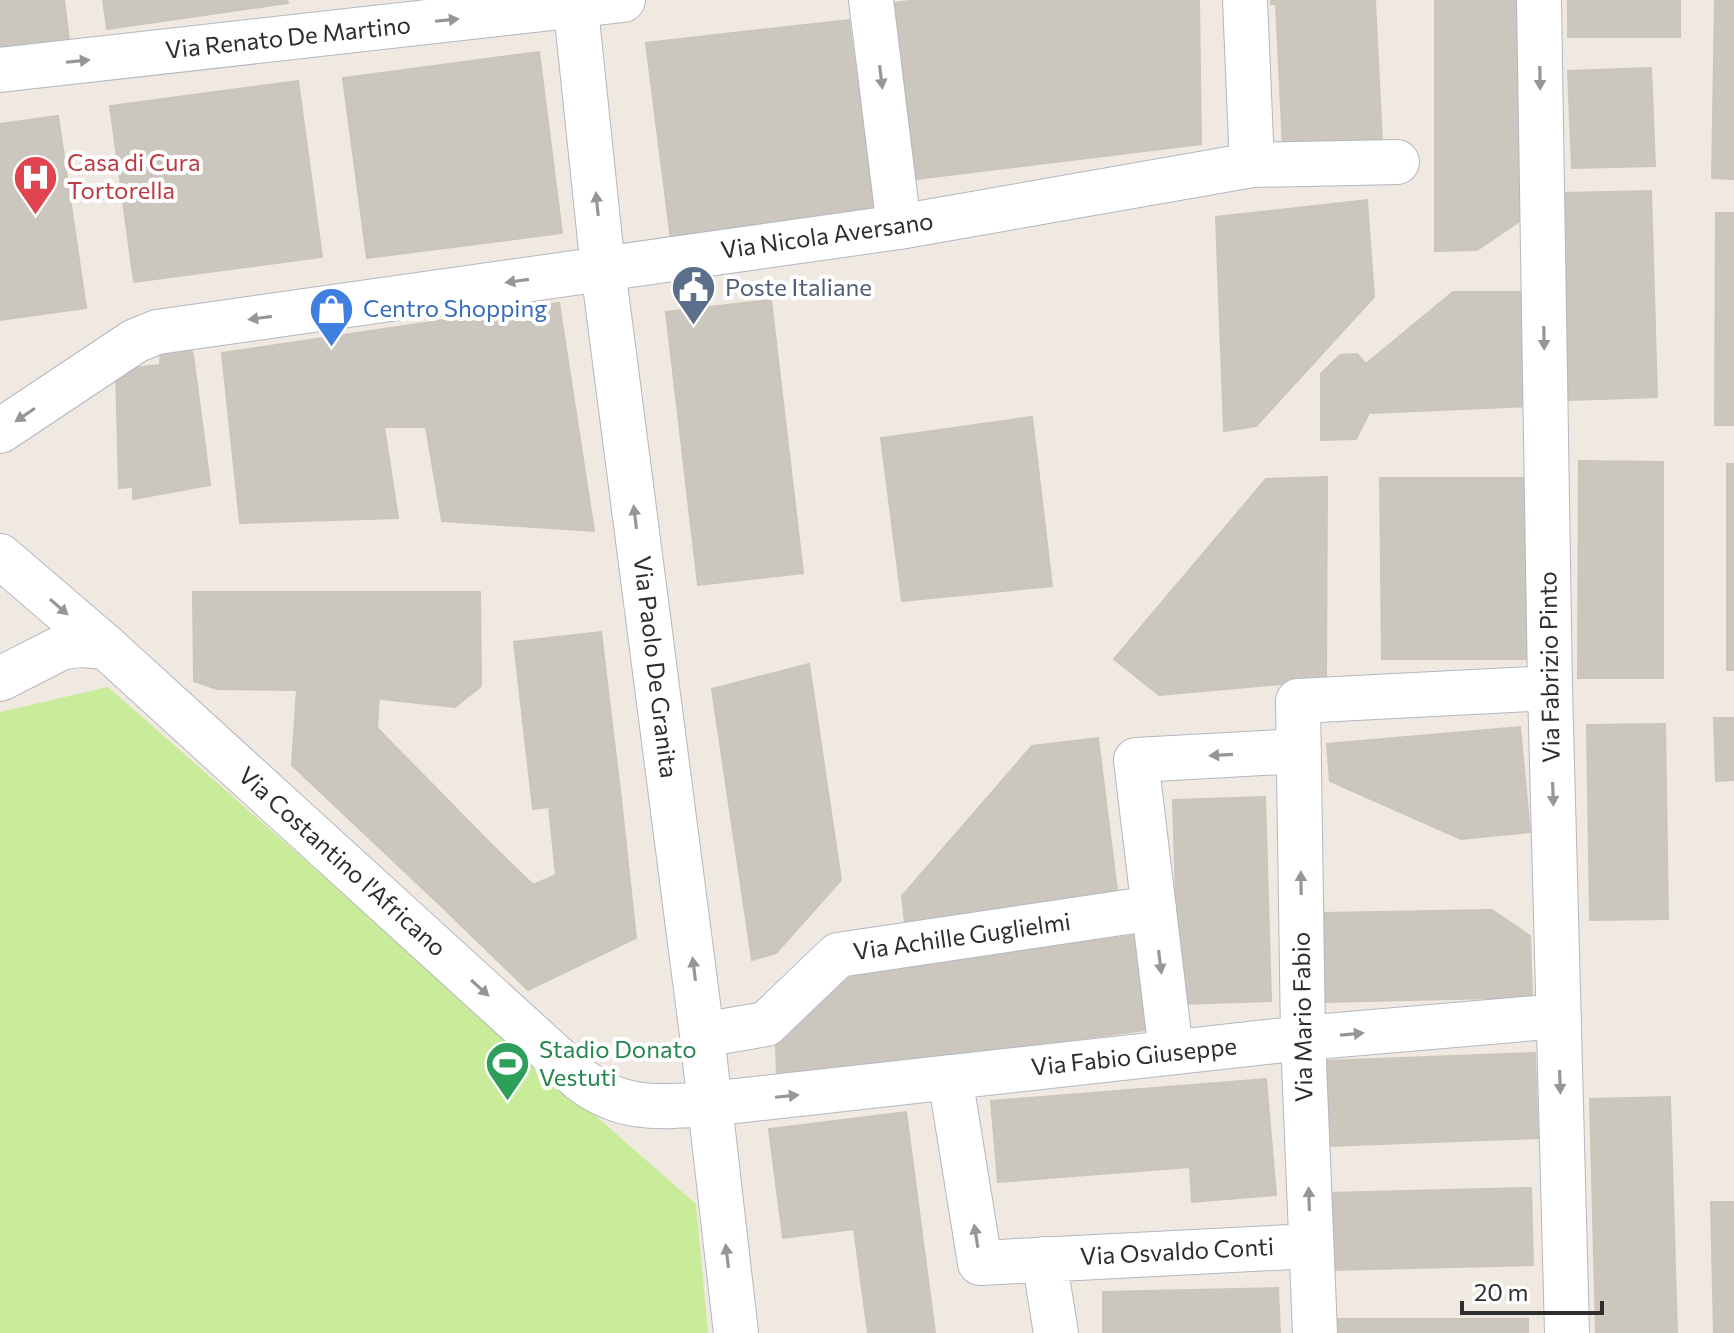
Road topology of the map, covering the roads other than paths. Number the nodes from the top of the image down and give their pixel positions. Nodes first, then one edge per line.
1 (623, 0) edge
2 (871, 0) edge
3 (1245, 0) edge
4 (1539, 0) edge
5 (575, 2) edge
6 (0, 70) edge
7 (1397, 162) dead end
8 (1252, 165) junction
9 (899, 227) junction
10 (603, 269) junction
11 (0, 431) edge
12 (0, 556) edge
13 (106, 647) junction
14 (0, 679) edge
15 (1550, 688) junction
16 (1299, 751) junction
17 (1154, 908) junction
18 (1559, 1016) junction
19 (702, 1035) junction
20 (1303, 1038) junction
21 (1171, 1052) junction
22 (950, 1077) junction
23 (709, 1104) junction
24 (1311, 1246) junction
25 (1044, 1259) junction
26 (736, 1333) edge
27 (1056, 1333) edge
28 (1315, 1333) edge
29 (1567, 1333) edge

1 - 5 street, Via Renato De Martino
2 -> 9 street
3 - 8 street
4 -> 15 street, Via Fabrizio Pinto
6 -> 5 street, Via Renato De Martino
10 -> 5 street, Via Paolo De Granita
7 - 8 street, Via Nicola Aversano
8 - 9 street, Via Nicola Aversano
9 - 10 street, Via Nicola Aversano
10 -> 11 street, Via Nicola Aversano
19 -> 10 street, Via Paolo De Granita
12 -> 13 street, Via Costantino l'Africano
13 - 14 street
13 -> 23 street, Via Costantino l'Africano
15 - 16 street, Via Mario Fabio
15 -> 18 street, Via Fabrizio Pinto
16 -> 17 street
20 -> 16 street, Via Mario Fabio
17 - 19 street, Via Achille Guglielmi
17 -> 21 street
20 -> 18 street, Via Fabio Giuseppe
18 -> 29 street, Via Fabrizio Pinto
19 - 23 street, Via Paolo De Granita
20 - 21 street, Via Fabio Giuseppe
24 -> 20 street, Via Mario Fabio
21 - 22 street, Via Fabio Giuseppe
23 -> 22 street, Via Fabio Giuseppe
25 -> 22 street, Via Osvaldo Conti
26 -> 23 street, Via Paolo De Granita
24 - 25 street, Via Osvaldo Conti
24 - 28 street, Via Mario Fabio
25 - 27 street, Via Osvaldo Conti

